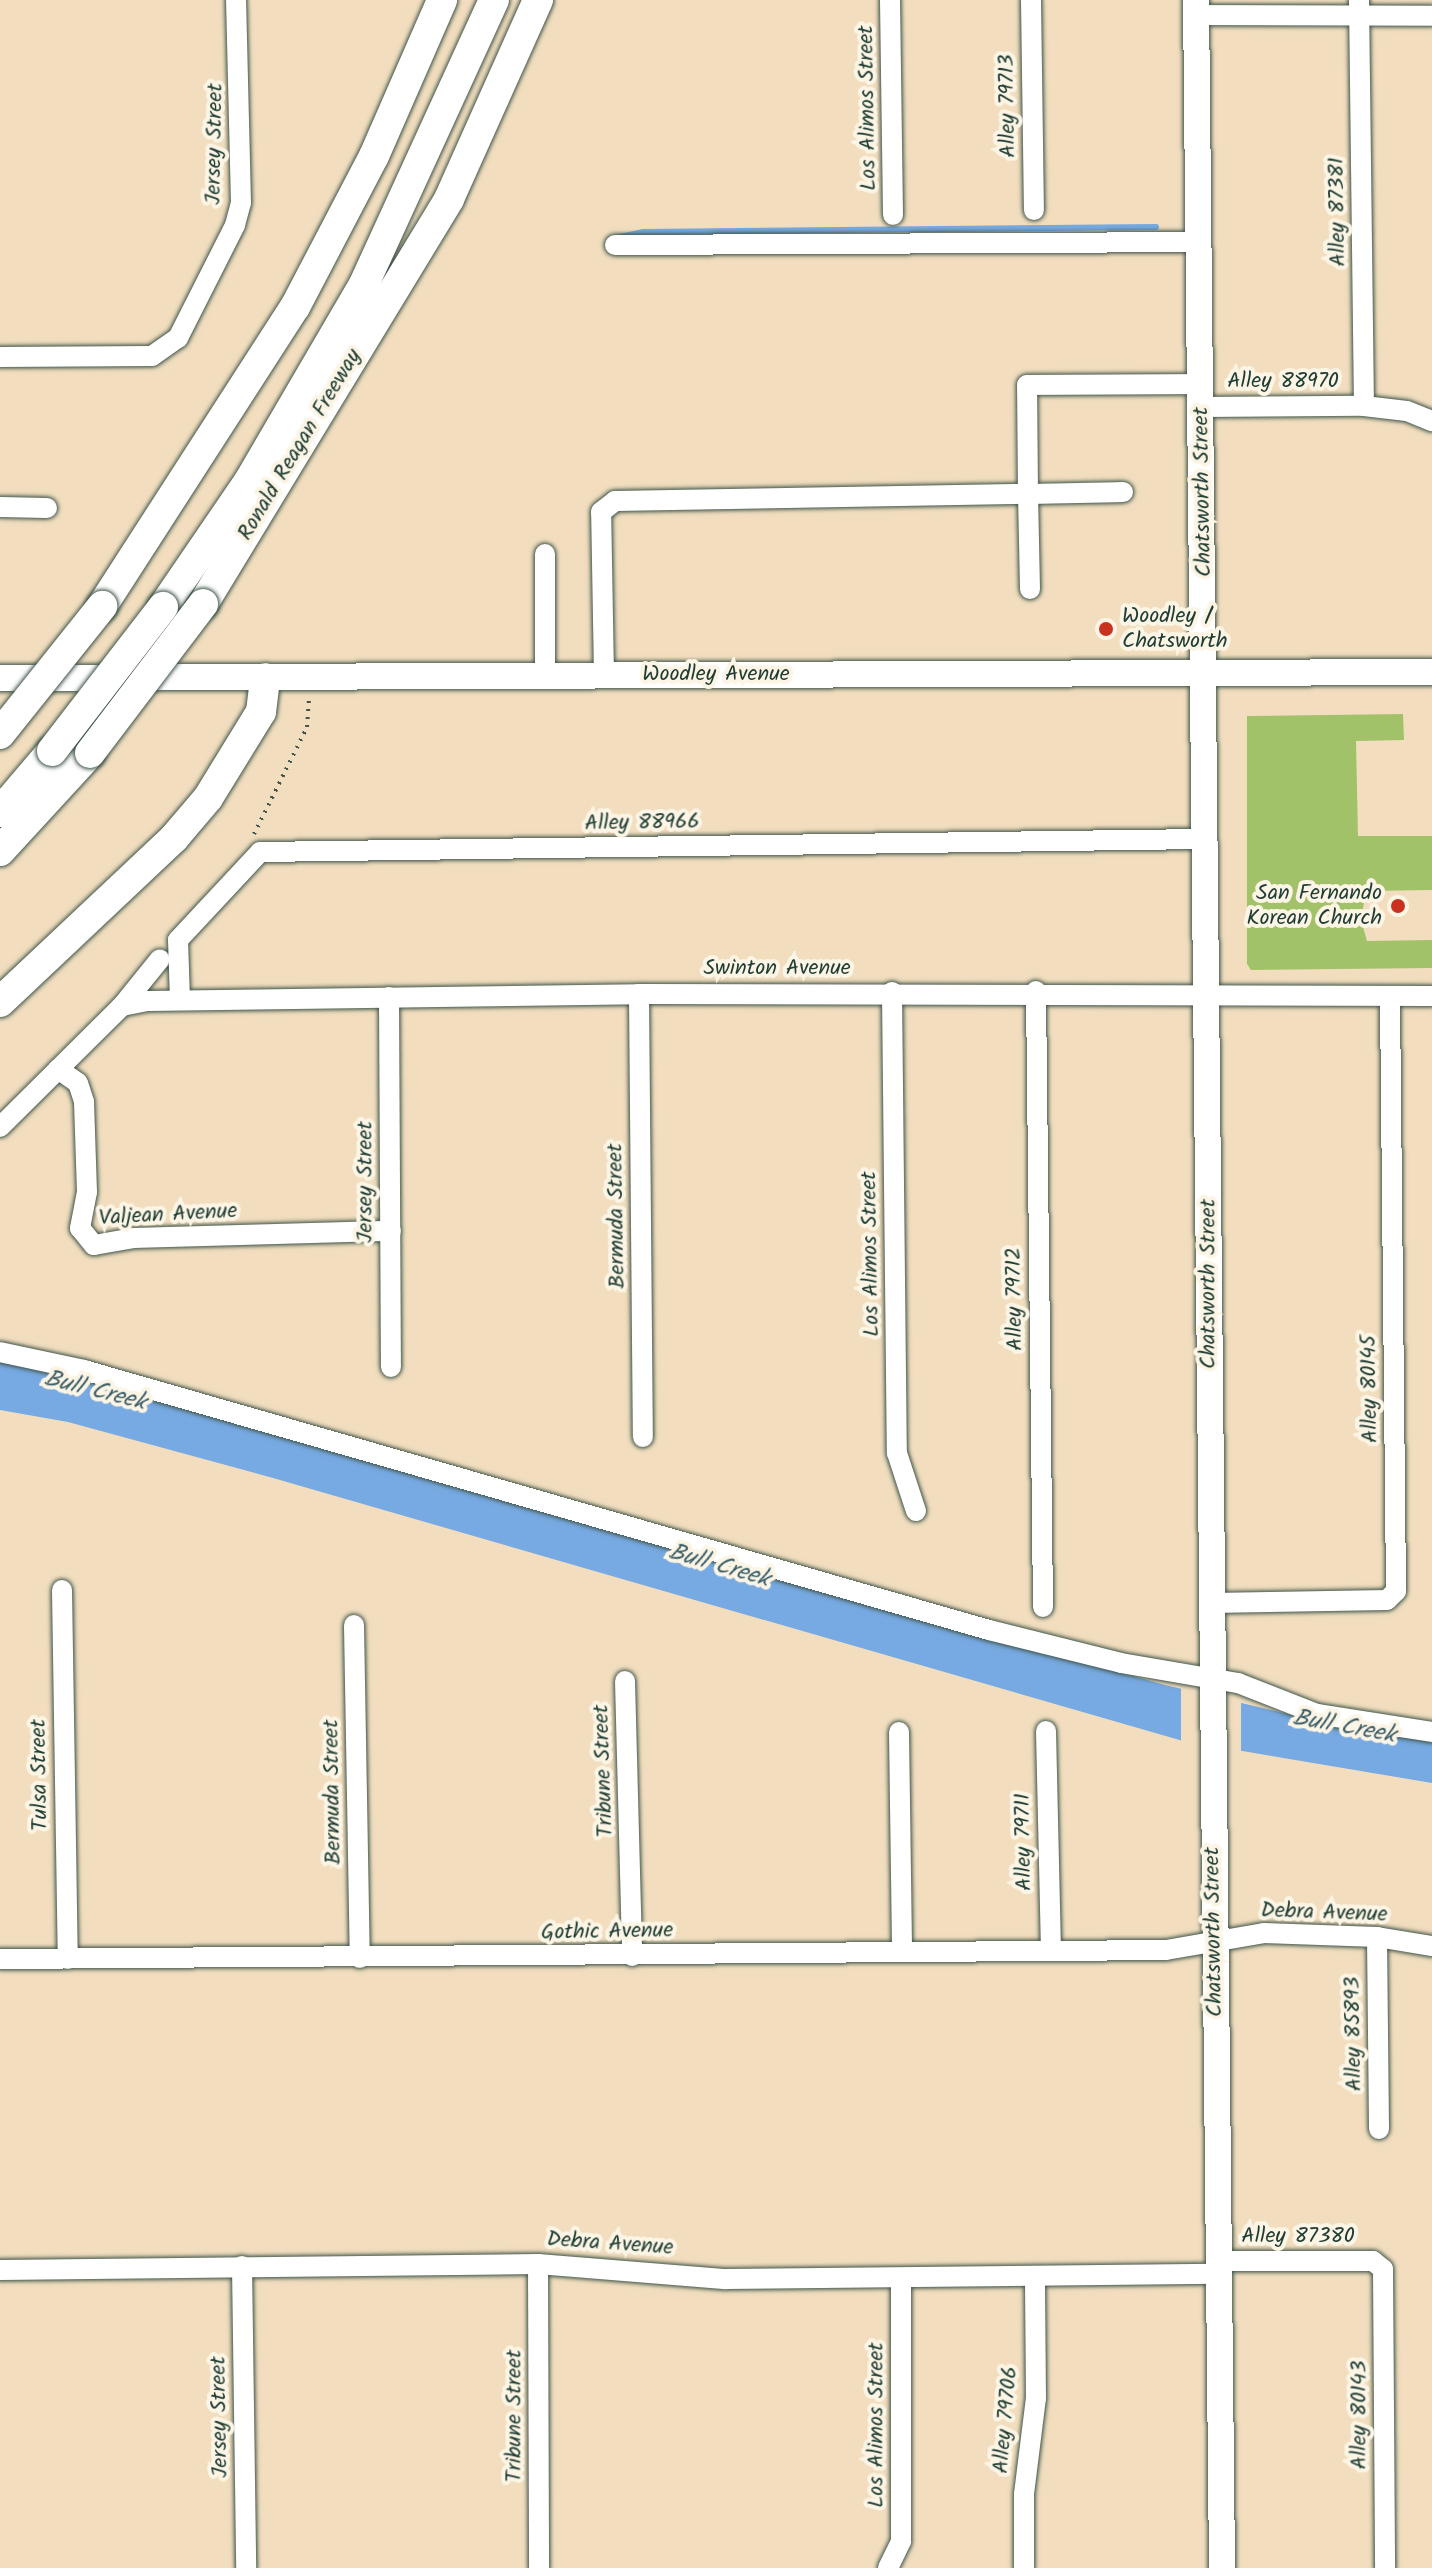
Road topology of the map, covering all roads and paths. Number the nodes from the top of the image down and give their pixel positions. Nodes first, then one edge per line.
1 (236, 0) edge
2 (442, 0) edge
3 (494, 0) edge
4 (538, 0) edge
5 (890, 0) edge
6 (1031, 0) edge
7 (1196, 8) edge
8 (1360, 8) edge
9 (1432, 16) edge
10 (1034, 210) dead end
11 (893, 215) dead end
12 (1200, 242) junction
13 (615, 245) dead end
14 (0, 357) edge
15 (1202, 395) junction
16 (1364, 406) junction
17 (1432, 421) edge
18 (1123, 492) dead end
19 (1028, 494) junction
20 (0, 507) edge
21 (47, 508) dead end
22 (545, 554) dead end
23 (1030, 589) dead end
24 (1205, 670) junction
25 (1432, 672) edge
26 (545, 676) junction
27 (604, 676) junction
28 (310, 677) junction
29 (0, 678) edge
30 (265, 678) junction
31 (0, 734) edge
32 (0, 812) edge
33 (1206, 839) junction
34 (0, 851) edge
35 (260, 852) junction
36 (160, 959) dead end
37 (1036, 991) junction
38 (892, 992) junction
39 (1207, 993) junction
40 (639, 994) junction
41 (1432, 996) edge
42 (389, 997) junction
43 (1390, 997) junction
44 (180, 1000) junction
45 (0, 1002) edge
46 (122, 1006) junction
47 (58, 1069) junction
48 (0, 1127) edge
49 (391, 1231) junction
50 (0, 1352) edge
51 (391, 1367) dead end
52 (643, 1437) dead end
53 (916, 1511) dead end
54 (62, 1590) dead end
55 (1211, 1603) junction
56 (1043, 1607) dead end
57 (354, 1625) dead end
58 (625, 1681) dead end
59 (1212, 1683) junction
60 (1046, 1731) dead end
61 (899, 1732) dead end
62 (1432, 1732) edge
63 (1377, 1937) junction
64 (1214, 1939) junction
65 (1432, 1946) edge
66 (1051, 1951) junction
67 (902, 1952) junction
68 (632, 1956) junction
69 (360, 1958) junction
70 (0, 1959) edge
71 (68, 1959) junction
72 (1379, 2129) dead end
73 (538, 2264) junction
74 (1378, 2264) joint
75 (242, 2266) junction
76 (1217, 2268) junction
77 (0, 2270) edge
78 (1035, 2277) junction
79 (901, 2278) junction
80 (246, 2568) edge
81 (539, 2568) edge
82 (888, 2568) edge
83 (1024, 2568) edge
84 (1222, 2568) edge
85 (1385, 2568) edge

1 - 14 street, Jersey Street
2 - 31 highway, bridge
3 - 32 highway, bridge
4 - 34 highway, Ronald Reagan Freeway, bridge
5 - 11 street, Los Alimos Street
6 - 10 street, Alley 79713
7 - 8 street
7 - 12 main road, Chatsworth Street
8 - 9 street
8 - 16 street, Alley 87381
12 - 13 street
12 - 15 main road, Chatsworth Street
15 - 16 street, Alley 88970
15 - 19 street, Alley 88970
15 - 24 main road, Chatsworth Street
16 - 17 street, Alley 88970
18 - 19 street
19 - 23 street
19 - 27 street
20 - 21 street
22 - 26 street
24 - 25 main road, Woodley Avenue
24 - 27 main road, Woodley Avenue
24 - 33 main road, Chatsworth Street
26 - 27 main road, Woodley Avenue
26 - 28 main road, Woodley Avenue
28 - 30 main road, Woodley Avenue
28 - 35 path
29 - 30 main road, Woodley Avenue
30 - 45 highway
33 - 35 street, Alley 88966
33 - 39 main road, Chatsworth Street
35 - 44 street
36 - 46 street
37 - 38 street, Swinton Avenue
37 - 39 street, Swinton Avenue
37 - 56 street, Alley 79712
38 - 40 street, Swinton Avenue
38 - 53 street, Los Alimos Street
39 - 43 street, Swinton Avenue
39 - 55 main road, Chatsworth Street
40 - 42 street, Swinton Avenue
40 - 52 street, Bermuda Street
41 - 43 street, Swinton Avenue
42 - 44 street, Swinton Avenue
42 - 49 street, Jersey Street
43 - 55 street, Alley 80145
44 - 46 street, Swinton Avenue
46 - 47 street
47 - 48 street
47 - 49 street, Valjean Avenue
49 - 51 street, Jersey Street
50 - 59 street
54 - 71 street, Tulsa Street
55 - 59 main road, Chatsworth Street
57 - 69 street, Bermuda Street
58 - 68 street, Tribune Street
59 - 62 street
59 - 64 main road, Chatsworth Street
60 - 66 street, Alley 79711
61 - 67 street
63 - 64 street, Debra Avenue
63 - 65 street, Debra Avenue
63 - 72 street, Alley 85893
64 - 66 street, Gothic Avenue
64 - 76 main road, Chatsworth Street
66 - 67 street, Gothic Avenue
67 - 68 street, Gothic Avenue
68 - 69 street, Gothic Avenue
69 - 71 street, Gothic Avenue
70 - 71 street, Gothic Avenue
73 - 75 street, Debra Avenue
73 - 79 street, Debra Avenue
73 - 81 street, Tribune Street
74 - 76 street, Alley 87380
74 - 85 street, Alley 80143
75 - 77 street, Debra Avenue
75 - 80 street, Jersey Street
76 - 78 street, Debra Avenue
76 - 84 main road, Chatsworth Street
78 - 79 street, Debra Avenue
78 - 83 street, Alley 79706
79 - 82 street, Los Alimos Street

